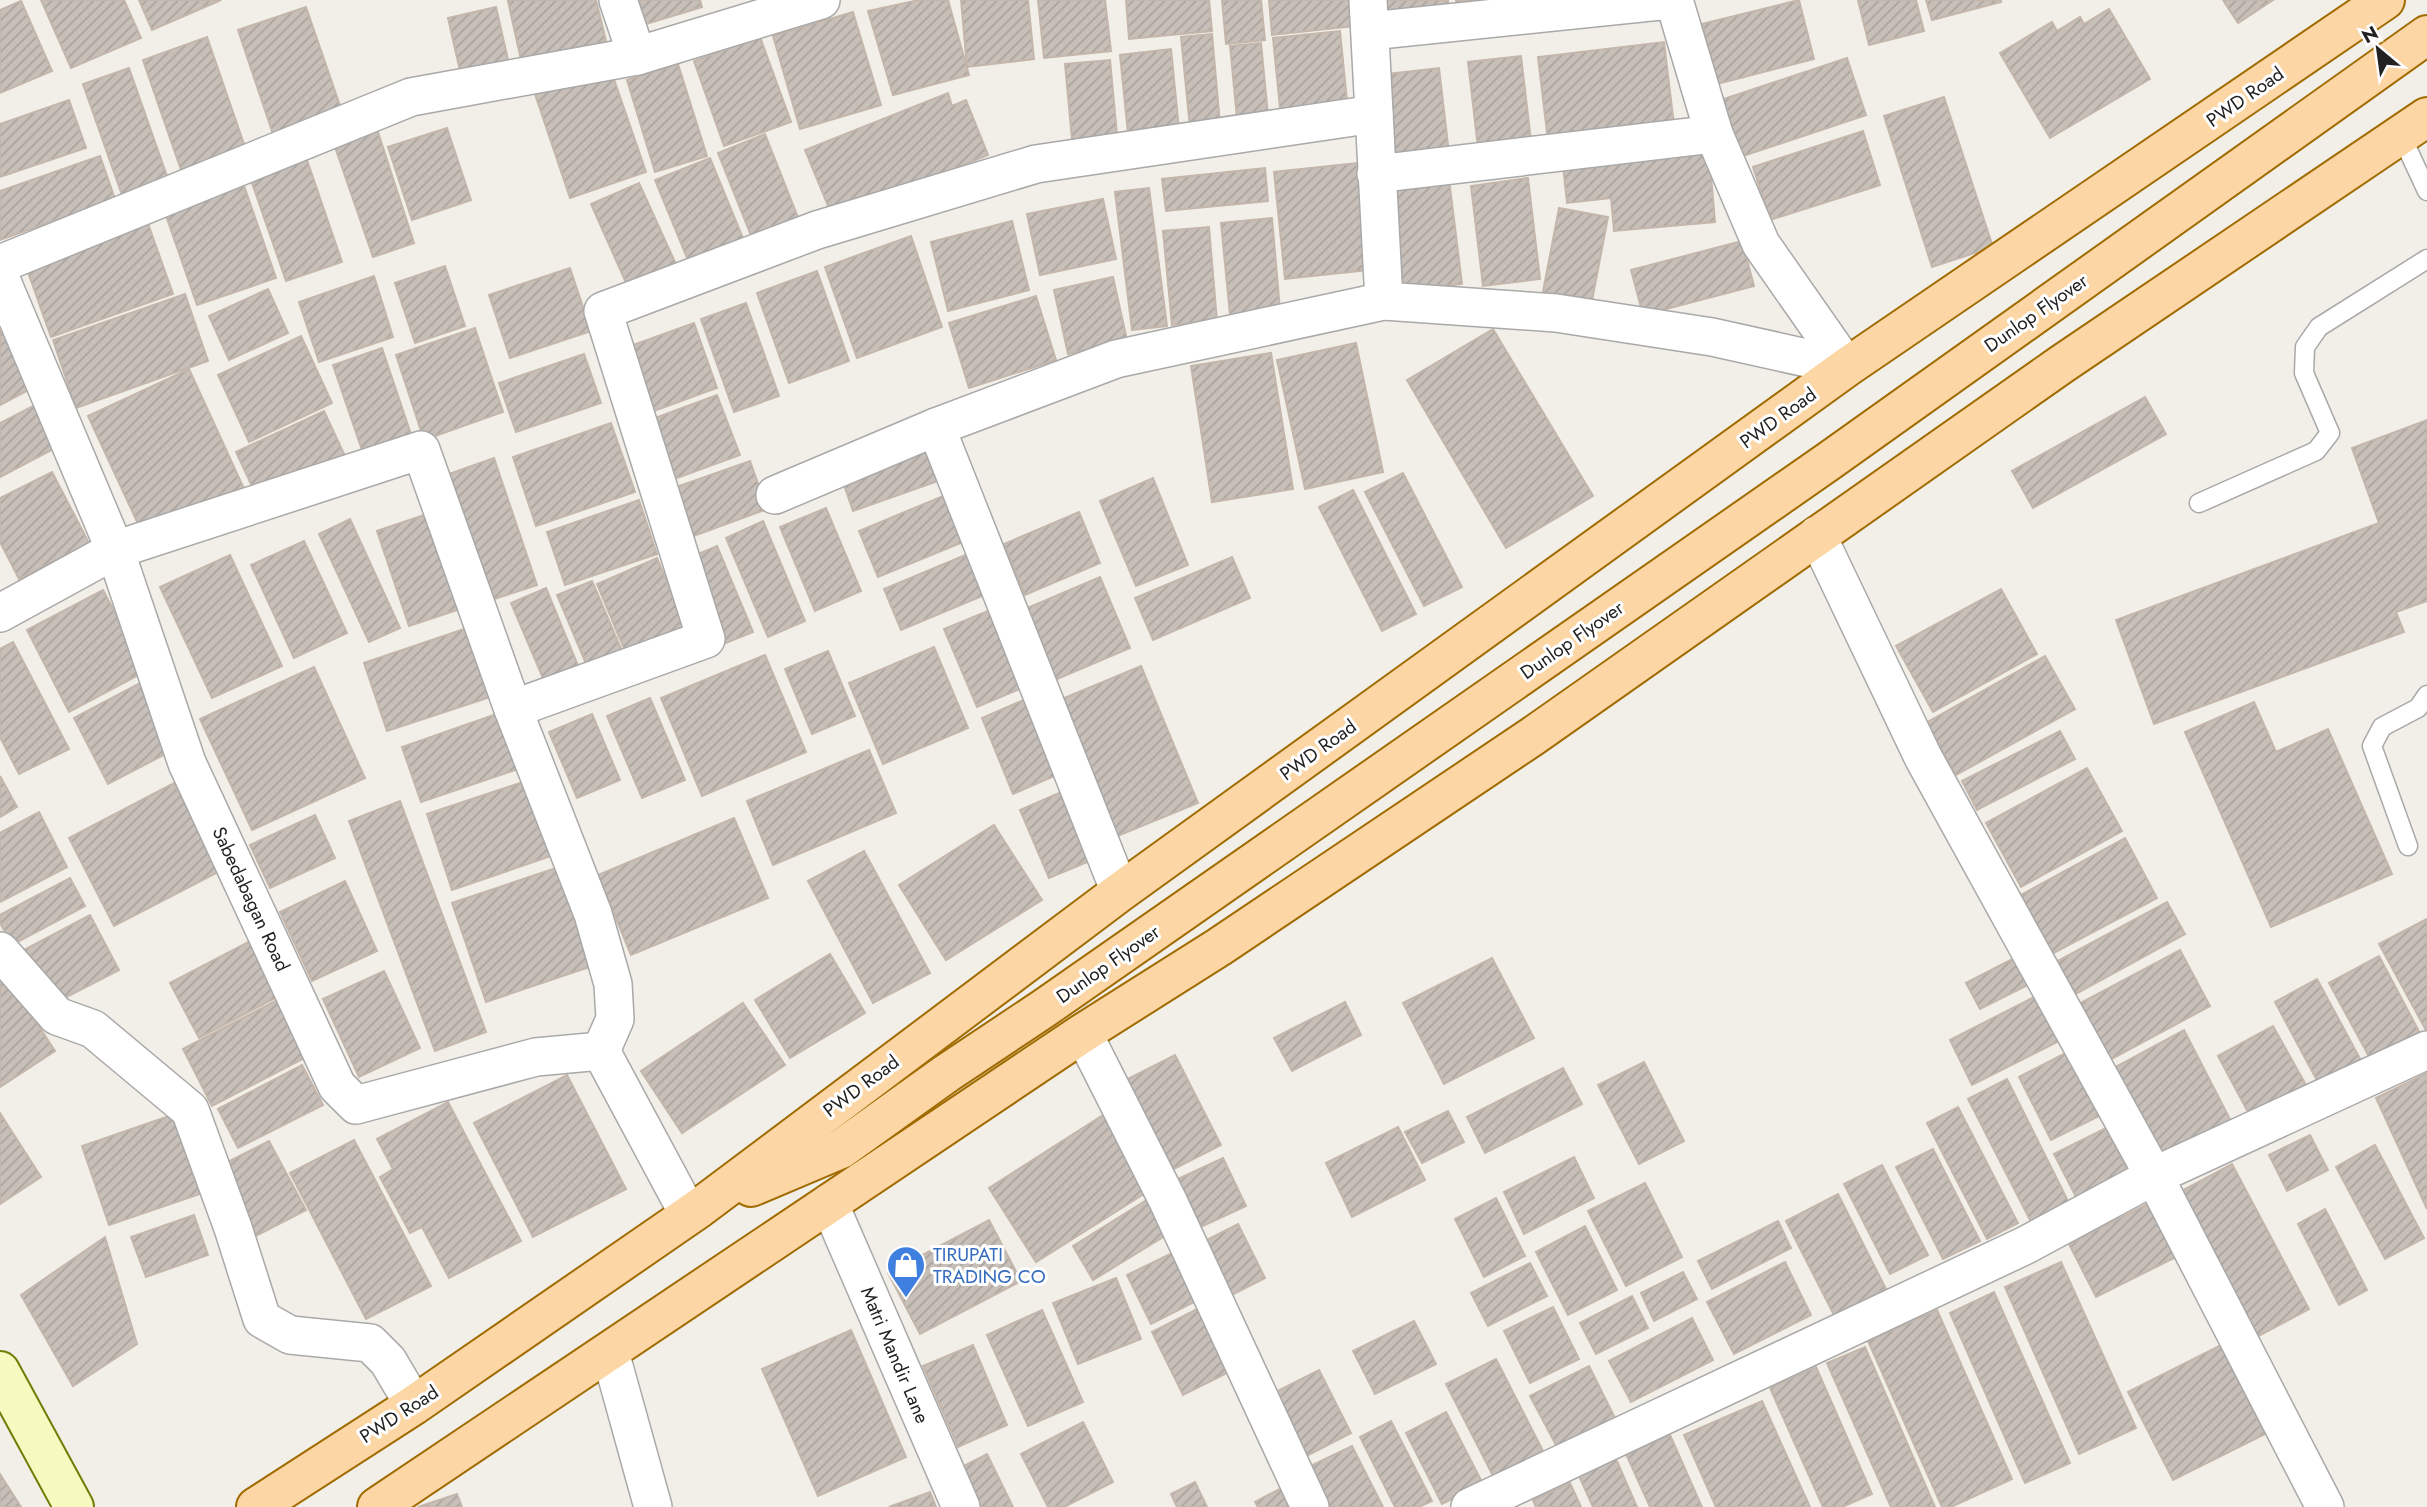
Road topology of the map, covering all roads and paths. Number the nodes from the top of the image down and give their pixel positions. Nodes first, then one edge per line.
1 (618, 0) edge
2 (821, 0) edge
3 (1672, 0) edge
4 (2385, 0) edge
5 (1369, 16) edge
6 (2427, 35) edge
7 (637, 56) junction
8 (1374, 114) junction
9 (2414, 126) edge
10 (1714, 134) junction
11 (1376, 174) junction
12 (2427, 191) edge
13 (2427, 260) edge
14 (0, 264) edge
15 (0, 277) edge
16 (1384, 301) junction
17 (1847, 367) junction
18 (936, 427) junction
19 (775, 495) dead end
20 (2199, 503) dead end
21 (1817, 534) junction
22 (115, 550) junction
23 (0, 613) edge
24 (2427, 695) edge
25 (513, 709) junction
26 (2408, 846) dead end
27 (1120, 892) junction
28 (0, 951) edge
29 (1083, 1033) junction
30 (2427, 1050) edge
31 (601, 1051) junction
32 (2154, 1176) junction
33 (829, 1203) junction
34 (693, 1212) junction
35 (610, 1352) junction
36 (0, 1371) edge
37 (414, 1405) junction
38 (74, 1507) edge
39 (256, 1507) edge
40 (376, 1507) edge
41 (653, 1507) edge
42 (961, 1507) edge
43 (1310, 1507) edge
44 (1471, 1507) edge
45 (2325, 1507) edge

1 - 7 street
2 - 7 street
3 - 5 street
3 - 10 street
4 - 17 main road, PWD Road
5 - 8 street
6 - 34 main road, Dunlop Flyover
7 - 14 street
8 - 11 street
8 - 25 street
9 - 12 lane
9 - 21 main road
10 - 11 street
10 - 17 street
11 - 16 street
13 - 20 lane
15 - 22 street, Sabedabagan Road
16 - 17 street
16 - 18 street
17 - 27 main road, PWD Road
18 - 19 street
18 - 27 street
21 - 29 main road
21 - 32 street
22 - 23 street
22 - 25 street
22 - 31 street, Sabedabagan Road
24 - 26 lane
25 - 31 street
27 - 34 main road, PWD Road
28 - 37 street
29 - 33 main road
29 - 43 street
30 - 32 street
31 - 34 street
32 - 44 street
32 - 45 street
33 - 35 main road
33 - 42 street, Matri Mandir Lane
34 - 37 main road, PWD Road
35 - 40 main road
35 - 41 street
36 - 38 street
37 - 39 main road, PWD Road

